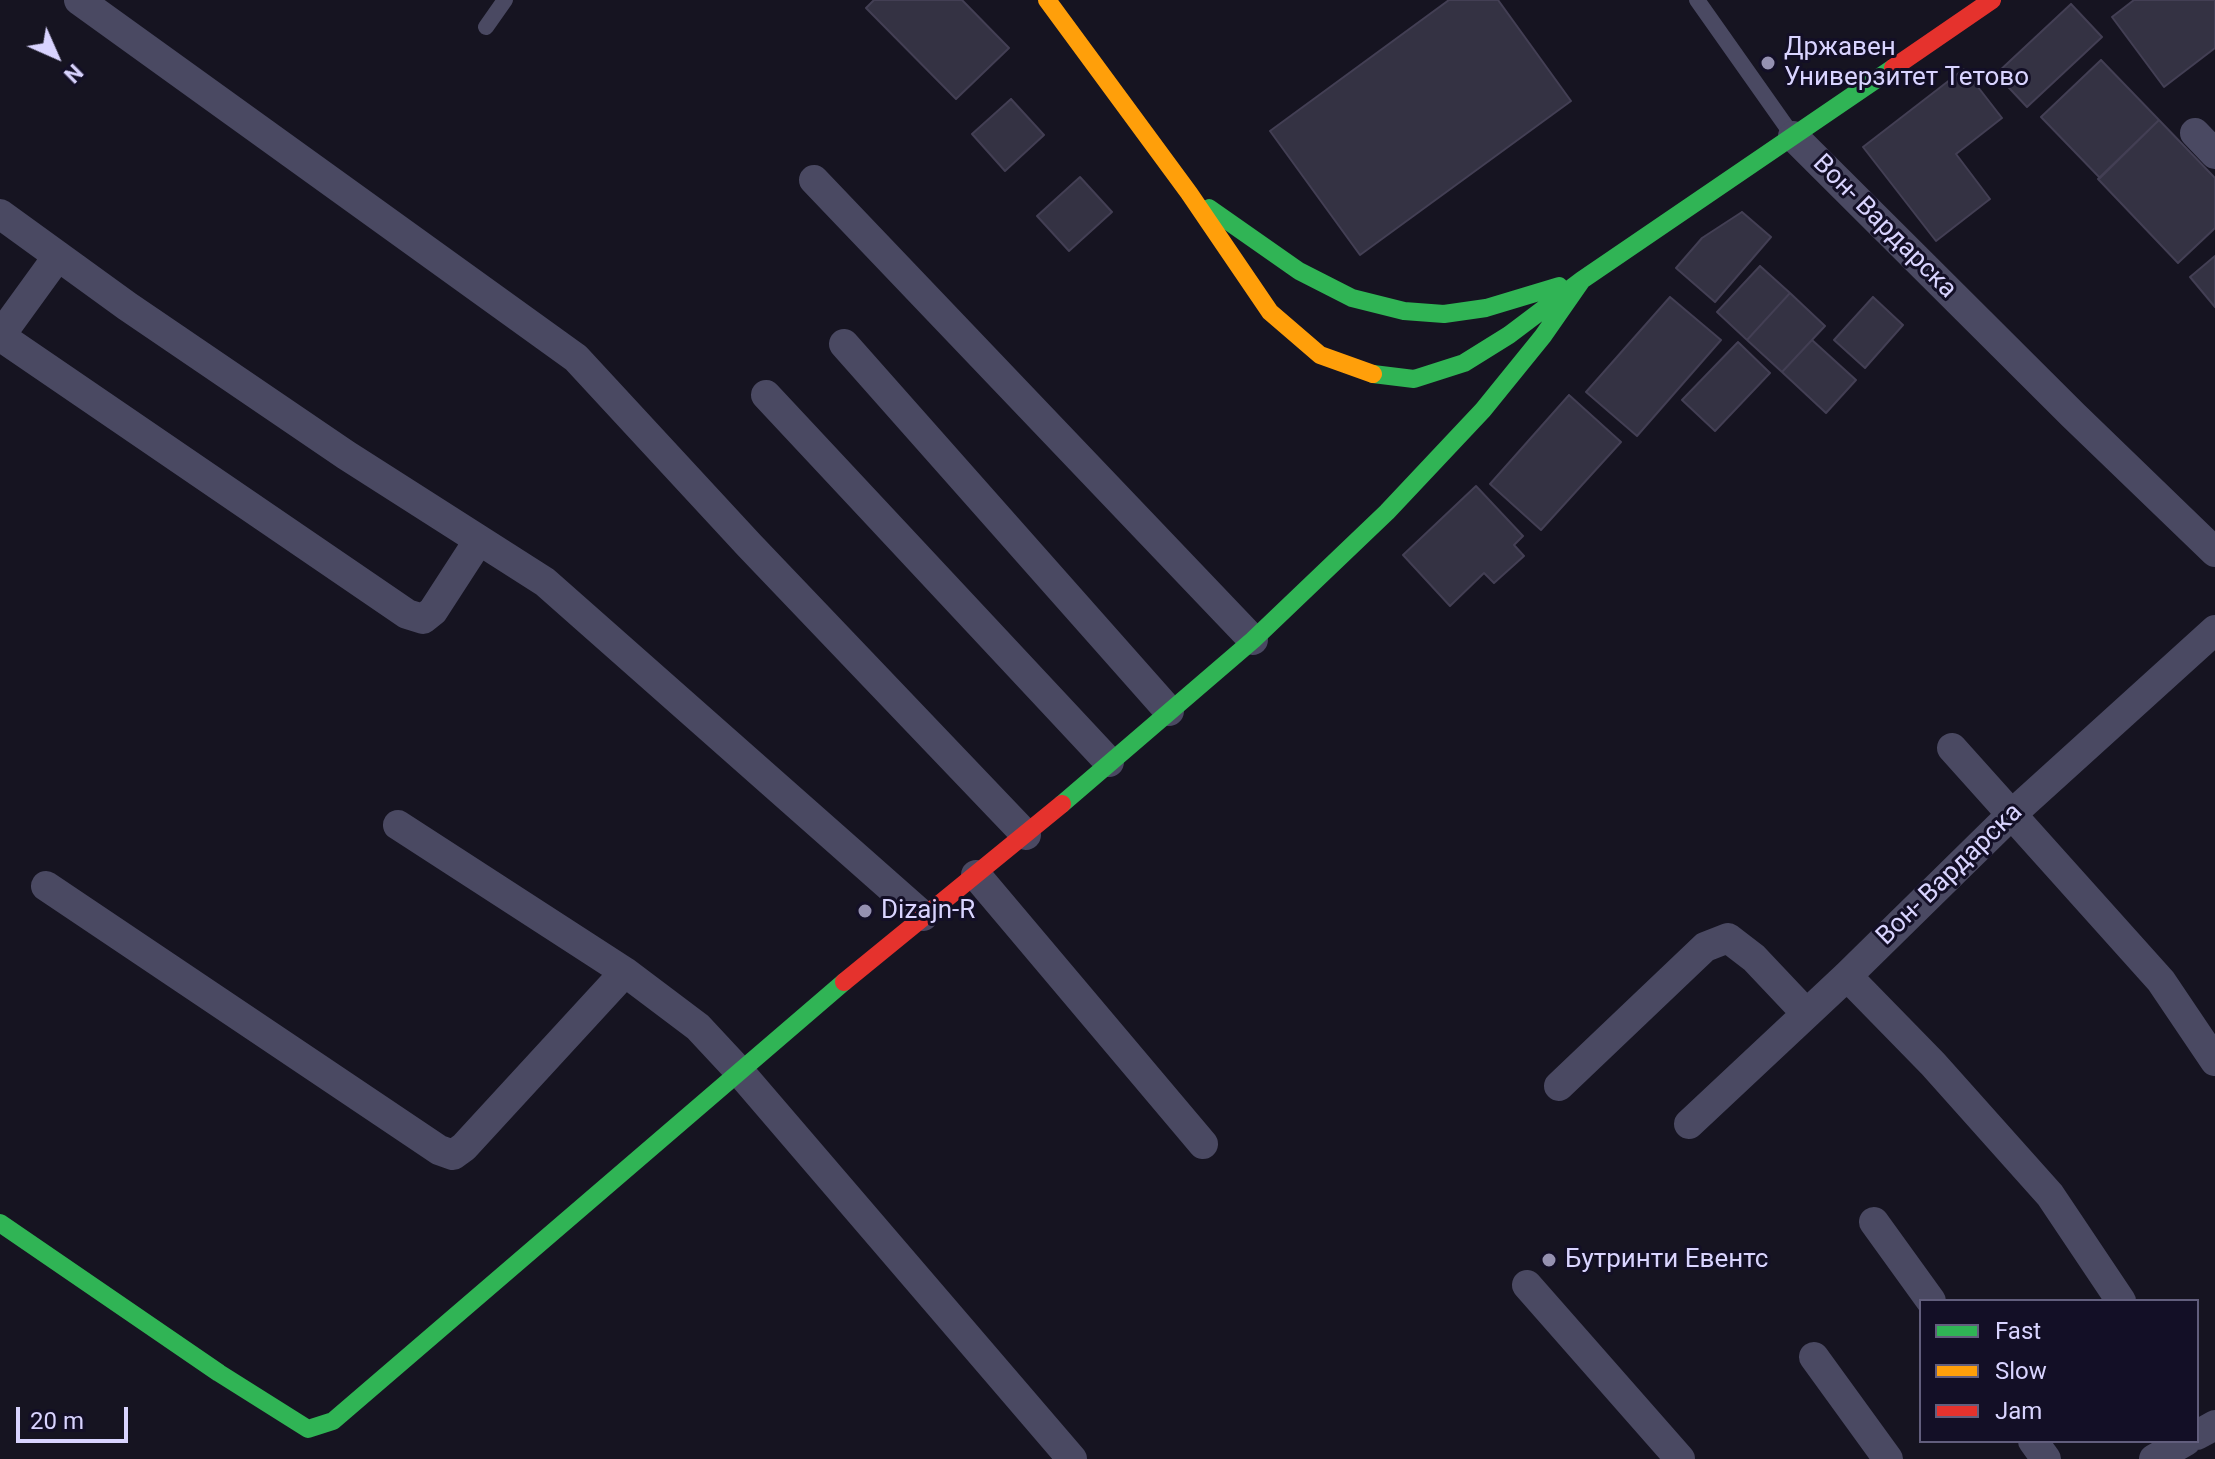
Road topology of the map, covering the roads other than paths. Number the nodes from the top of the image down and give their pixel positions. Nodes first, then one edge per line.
1 (79, 0) edge
2 (505, 0) edge
3 (1047, 0) edge
4 (1697, 0) edge
5 (1992, 0) edge
6 (486, 27) dead end
7 (1793, 136) junction
8 (814, 180) dead end
9 (1189, 193) junction
10 (0, 214) edge
11 (58, 256) junction
12 (1582, 280) junction
13 (0, 336) edge
14 (844, 344) dead end
15 (766, 395) dead end
16 (479, 540) junction
17 (2215, 552) edge
18 (2215, 630) edge
19 (1253, 640) junction
20 (1169, 711) junction
21 (1952, 748) dead end
22 (1109, 762) junction
23 (2012, 814) junction
24 (398, 825) dead end
25 (1026, 835) junction
26 (976, 875) junction
27 (46, 886) dead end
28 (923, 916) junction
29 (625, 972) junction
30 (1847, 976) junction
31 (1806, 1013) junction
32 (2215, 1061) edge
33 (739, 1071) junction
34 (1559, 1086) dead end
35 (1689, 1124) dead end
36 (1203, 1144) dead end
37 (1874, 1222) dead end
38 (0, 1223) edge
39 (1527, 1285) dead end
40 (1930, 1299) edge
41 (2120, 1299) edge
42 (1814, 1357) dead end
43 (2179, 1443) edge
44 (1072, 1459) edge
45 (1680, 1459) edge
46 (1888, 1459) edge
47 (2154, 1459) edge

1 - 25 street
2 - 6 lane
3 - 9 street
4 - 7 lane
5 - 7 street
7 - 12 street
7 - 17 street, Вон- Вардарска
8 - 19 street
9 - 12 street
9 - 12 street
10 - 11 street
11 - 13 street
11 - 16 street
12 - 19 street
13 - 16 street
14 - 20 street
15 - 22 street
16 - 28 street
18 - 23 street, Вон- Вардарска
19 - 20 street
20 - 22 street
21 - 23 street
22 - 25 street
23 - 30 street, Вон- Вардарска
23 - 32 street
24 - 29 street
25 - 26 street
26 - 28 street
26 - 36 street
27 - 29 street
28 - 33 street
29 - 33 street
30 - 31 street, Вон- Вардарска
30 - 41 street
31 - 34 street
31 - 35 street, Вон- Вардарска
33 - 38 street
33 - 44 street
37 - 40 street
39 - 45 street
42 - 46 street
43 - 47 street

